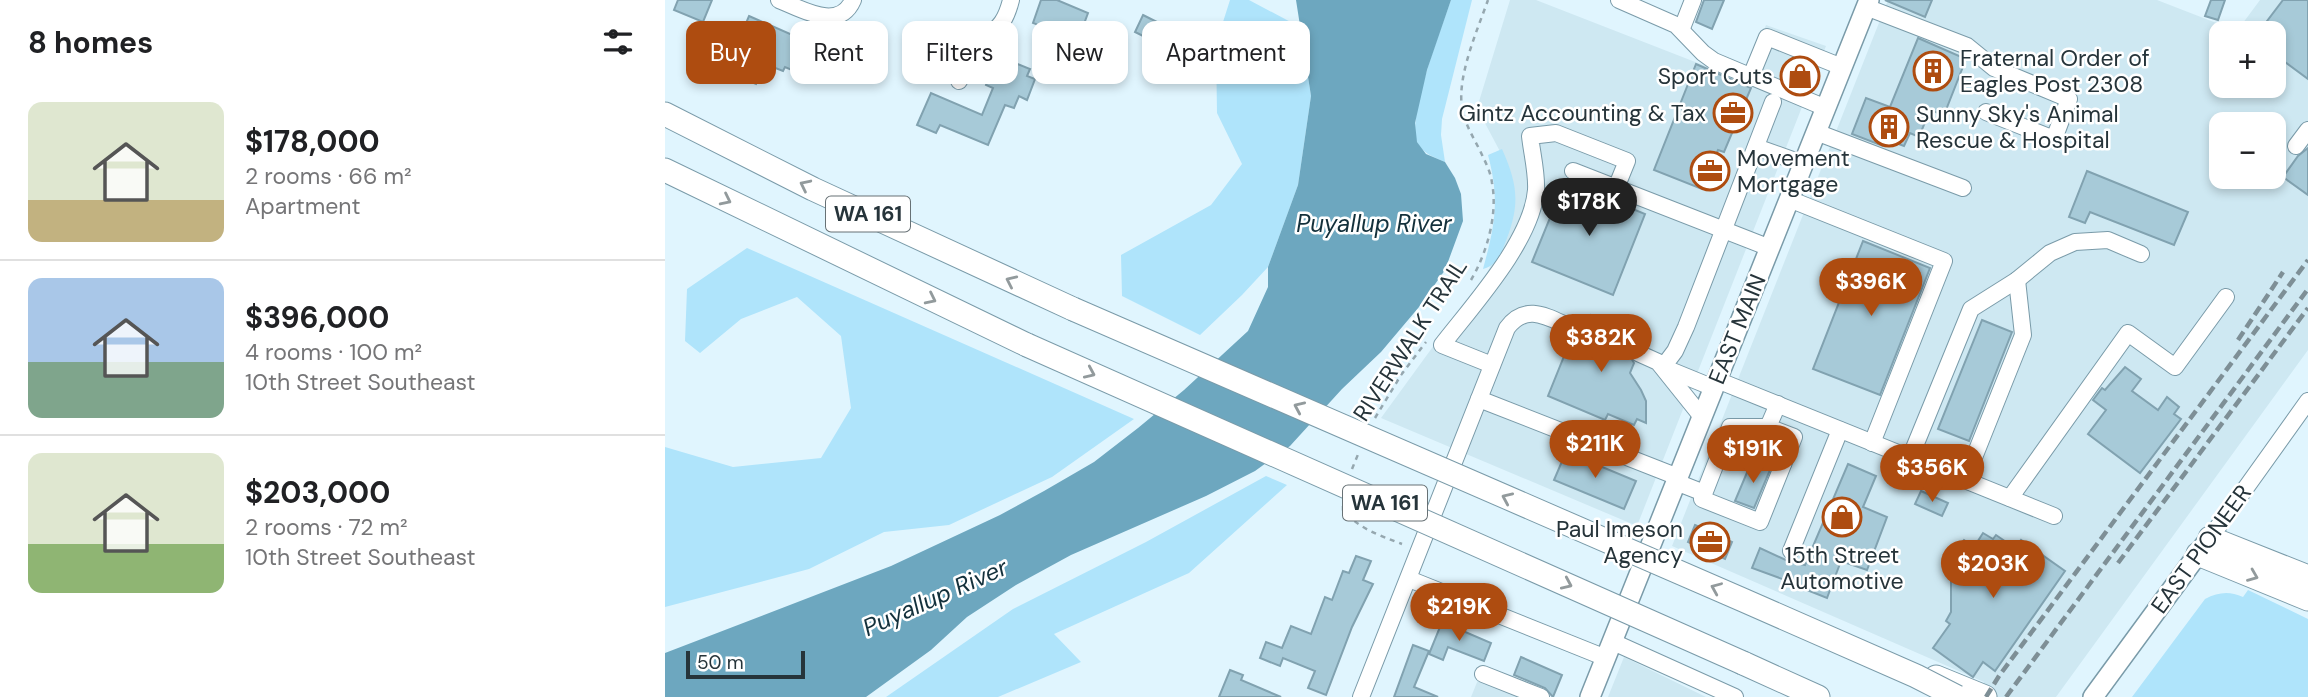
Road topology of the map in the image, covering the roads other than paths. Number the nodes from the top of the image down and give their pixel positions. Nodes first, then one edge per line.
1 (779, 0) edge
2 (853, 0) edge
3 (1011, 0) edge
4 (1619, 0) edge
5 (1693, 0) edge
6 (1868, 4) edge
7 (1003, 21) edge
8 (1682, 28) junction
9 (1842, 67) junction
10 (1751, 76) junction
11 (1773, 102) dead end
12 (1826, 108) junction
13 (1986, 112) dead end
14 (665, 114) edge
15 (2308, 130) edge
16 (1816, 132) junction
17 (2296, 146) dead end
18 (1756, 147) junction
19 (1804, 163) junction
20 (665, 170) edge
21 (1573, 172) dead end
22 (1616, 188) junction
23 (1963, 188) dead end
24 (1790, 199) junction
25 (1724, 230) junction
26 (1770, 248) junction
27 (2141, 254) dead end
28 (2017, 280) junction
29 (2226, 297) dead end
30 (1575, 329) tunnel mouth
31 (1638, 353) tunnel mouth
32 (1492, 365) junction
33 (1663, 367) junction
34 (1715, 384) junction
35 (1479, 399) junction
36 (2308, 401) edge
37 (1778, 404) junction
38 (1702, 417) junction
39 (1768, 427) junction
40 (1840, 430) junction
41 (1725, 441) junction
42 (1872, 443) junction
43 (1910, 458) junction
44 (1783, 464) junction
45 (1677, 480) junction
46 (1965, 480) junction
47 (1704, 493) junction
48 (2010, 498) junction
49 (2054, 516) dead end
50 (2204, 546) junction
51 (1791, 551) dead end
52 (2308, 577) edge
53 (1409, 579) junction
54 (2308, 598) edge
55 (1743, 600) junction
56 (1609, 650) junction
57 (1743, 663) junction
58 (1483, 674) dead end
59 (1361, 697) edge
60 (1541, 697) edge
61 (1590, 697) edge
62 (1735, 697) edge
63 (1804, 697) edge
64 (1818, 697) edge
65 (1957, 697) edge
66 (1985, 697) edge
67 (2093, 697) edge

1 - 2 street
3 - 7 street
4 - 8 street
5 - 8 street
6 - 9 main road, EAST MAIN
6 - 13 street
8 - 10 street
9 - 10 street
9 - 12 main road, EAST MAIN
10 - 12 street
11 - 18 street
12 - 16 main road, EAST MAIN
55 -> 14 highway, WA 161, bridge
15 - 17 street
16 - 19 main road, EAST MAIN
16 - 23 street
18 - 19 street
18 - 25 street
19 - 24 main road, EAST MAIN
20 -> 57 highway, WA 161, bridge
21 - 22 street
22 - 25 street
22 - 32 street
24 - 26 main road, EAST MAIN
24 - 42 street
25 - 26 street
25 - 33 street
26 - 34 main road, EAST MAIN
27 - 28 street
28 - 43 street
28 - 46 street
29 - 48 street
30 - 32 street
31 - 33 street
32 - 35 street
33 - 34 street
33 - 38 street
34 - 37 street
34 - 38 main road, EAST MAIN
35 - 45 street
35 - 53 street
36 - 50 street, EAST PIONEER
37 - 39 street
37 - 40 street
38 - 45 main road, EAST MAIN
39 - 41 street
39 - 44 street
40 - 42 street
40 - 51 street
41 - 44 street
41 - 47 street
42 - 43 street
43 - 46 street
44 - 47 street
45 - 47 street
45 - 56 main road, EAST MAIN
46 - 48 street
48 - 49 street
50 - 52 highway
50 -> 54 highway
50 - 67 main road, EAST PIONEER
53 - 56 street
53 - 59 street
55 - 65 highway, WA 161, bridge
55 - 66 highway, bridge
56 - 61 main road, EAST MAIN
56 - 62 street
57 - 63 highway
57 - 64 highway, WA 161
58 - 60 street

